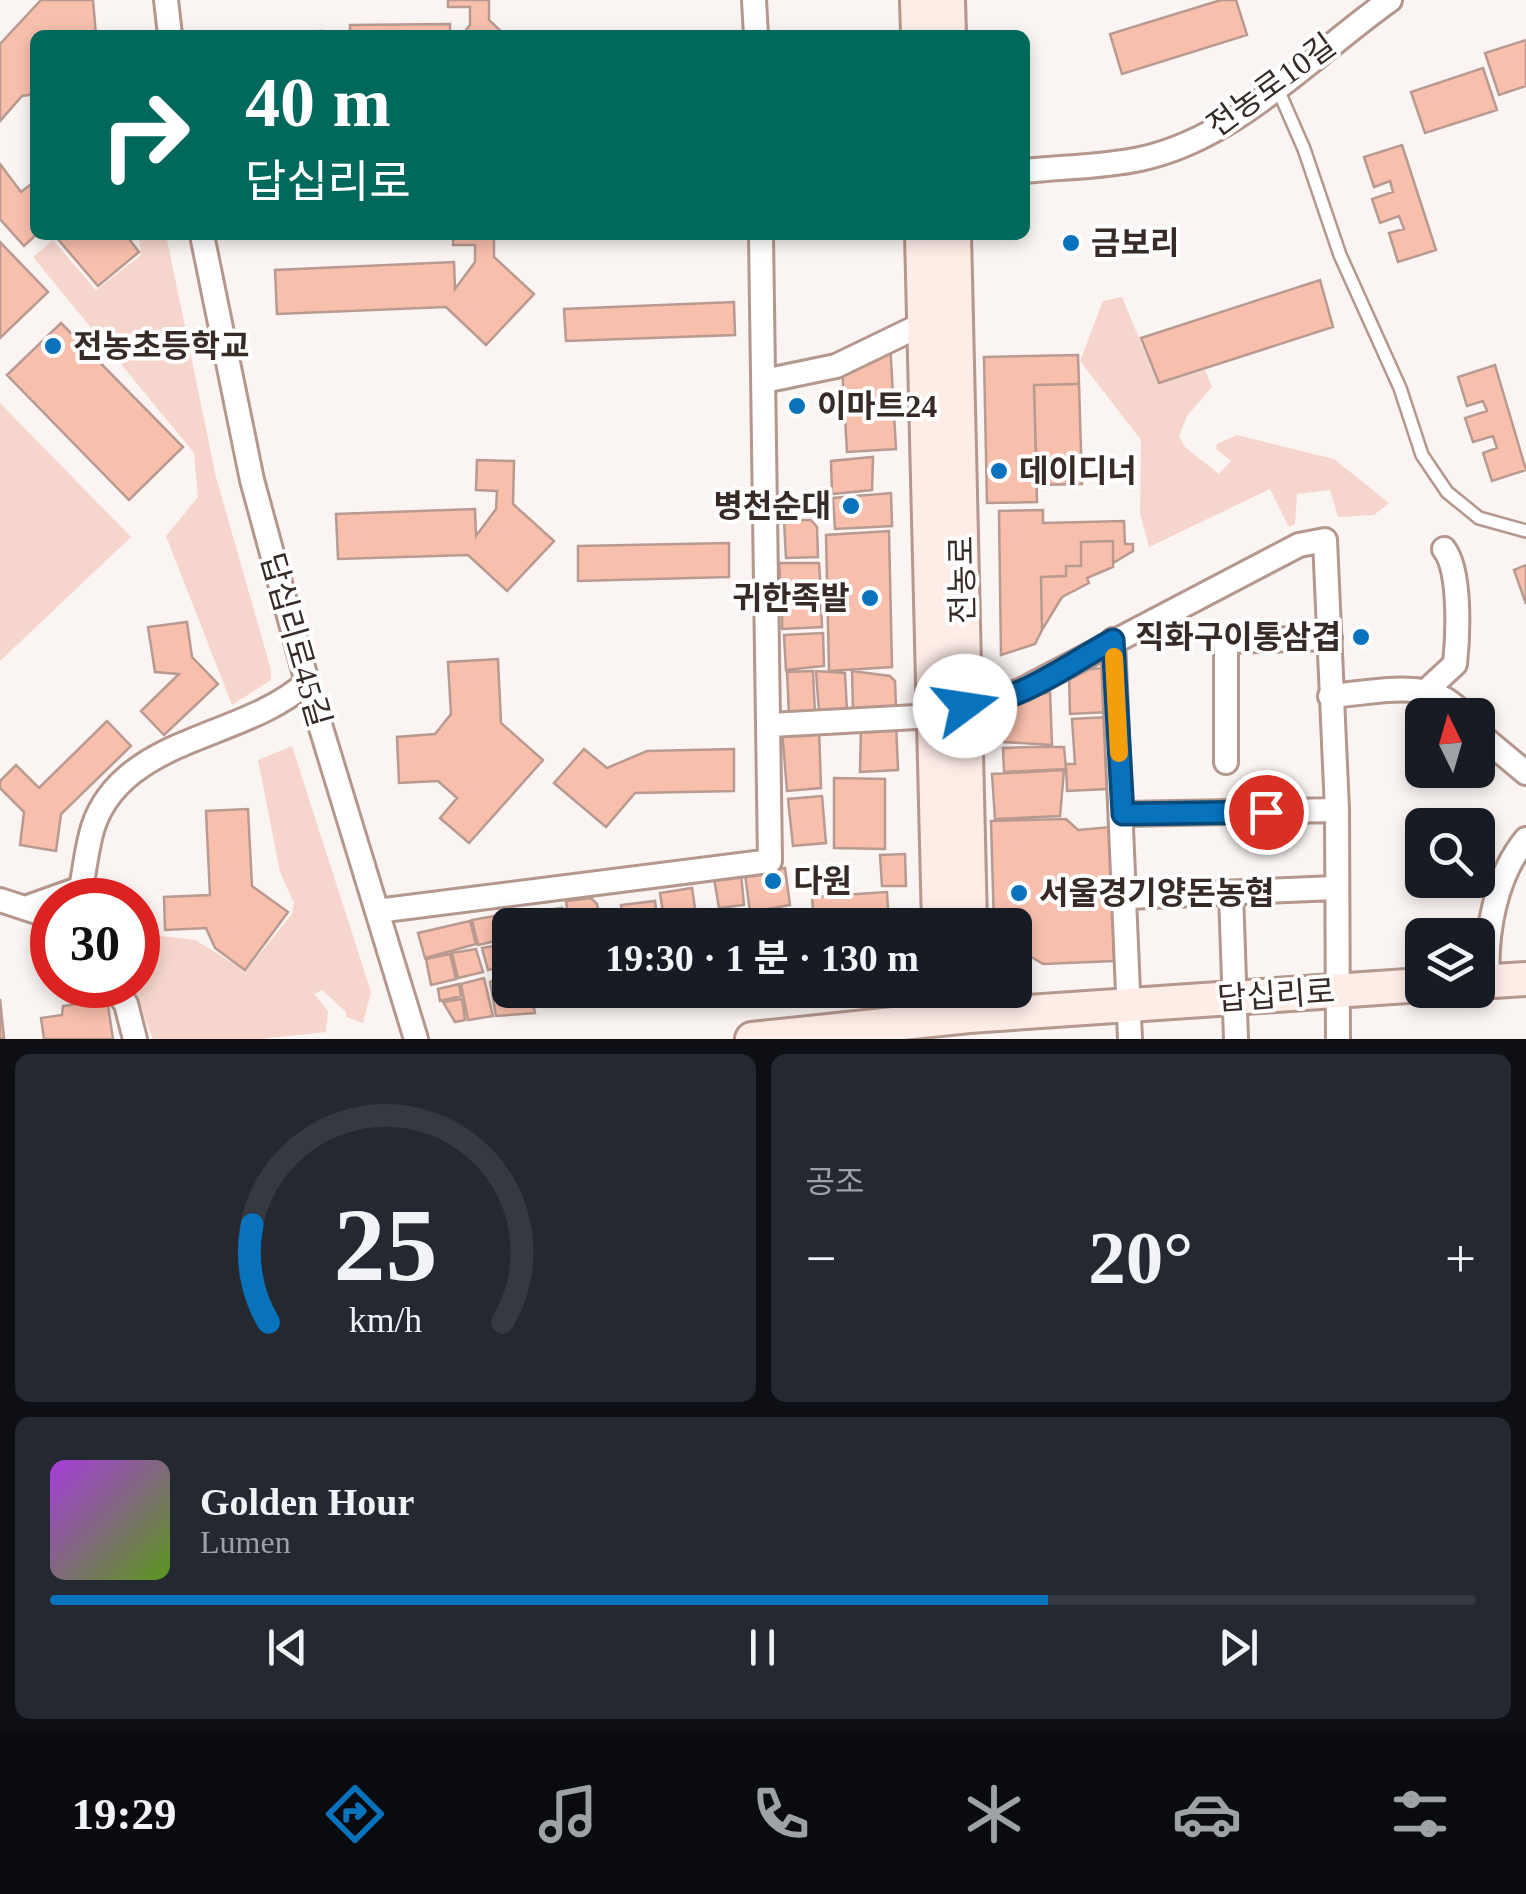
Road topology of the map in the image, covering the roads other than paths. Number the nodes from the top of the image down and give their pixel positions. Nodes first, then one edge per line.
1 (166, 0) edge
2 (754, 0) edge
3 (917, 0) edge
4 (948, 0) edge
5 (1390, 0) edge
6 (169, 30) edge
7 (756, 30) edge
8 (918, 30) edge
9 (949, 30) edge
10 (1276, 86) junction
11 (1030, 170) edge
12 (203, 240) edge
13 (762, 240) edge
14 (922, 240) edge
15 (954, 240) edge
16 (925, 323) junction
17 (764, 381) junction
18 (1526, 531) edge
19 (1444, 549) dead end
20 (1330, 638) junction
21 (1113, 640) junction
22 (307, 682) junction
23 (1428, 688) junction
24 (1330, 696) junction
25 (1447, 698) edge
26 (950, 711) junction
27 (771, 725) junction
28 (1495, 746) edge
29 (1226, 762) dead end
30 (1526, 772) edge
31 (1337, 810) junction
32 (1123, 814) junction
33 (1526, 839) edge
34 (1335, 888) junction
35 (1231, 894) junction
36 (1128, 897) junction
37 (0, 900) edge
38 (24, 908) junction
39 (940, 908) edge
40 (968, 908) edge
41 (30, 910) edge
42 (377, 911) junction
43 (1492, 918) edge
44 (1526, 979) edge
45 (1495, 980) edge
46 (1405, 986) edge
47 (1341, 990) junction
48 (1237, 997) junction
49 (1130, 1004) junction
50 (127, 1008) edge
51 (954, 1015) edge
52 (135, 1039) edge
53 (416, 1039) edge
54 (752, 1039) edge
55 (1130, 1039) edge
56 (1236, 1039) edge
57 (1338, 1039) edge

1 - 6 street
2 - 7 street
3 - 8 main road
4 - 9 main road
5 - 10 street, 전농로10길
10 - 11 street, 전농로10길
10 - 18 lane
12 - 22 street, 답십리로45길
13 - 17 street
14 - 16 main road, 전농로
15 - 26 main road, 전농로
16 - 17 street
16 - 26 main road, 전농로
17 - 27 street
19 - 23 street
20 - 21 street
20 - 24 street
20 - 29 street
21 - 26 street
21 - 32 street
22 - 38 street
22 - 42 street, 답십리로45길
23 - 24 street
23 - 25 street
24 - 31 street
26 - 27 street
26 - 39 main road, 전농로
26 - 40 main road, 전농로
27 - 42 street
28 - 30 street
31 - 32 street
31 - 34 street
32 - 36 street
33 - 43 street
34 - 35 street
34 - 47 street
35 - 36 street
35 - 48 street
36 - 49 street
37 - 38 street
38 - 41 street
42 - 53 street, 답십리로45길
44 - 45 main road
46 - 47 main road, 답십리로
47 - 48 main road, 답십리로
47 - 57 street
48 - 49 main road, 답십리로
48 - 56 street
49 - 51 main road, 답십리로
49 - 55 street
50 - 52 street
51 - 54 main road, 답십리로

